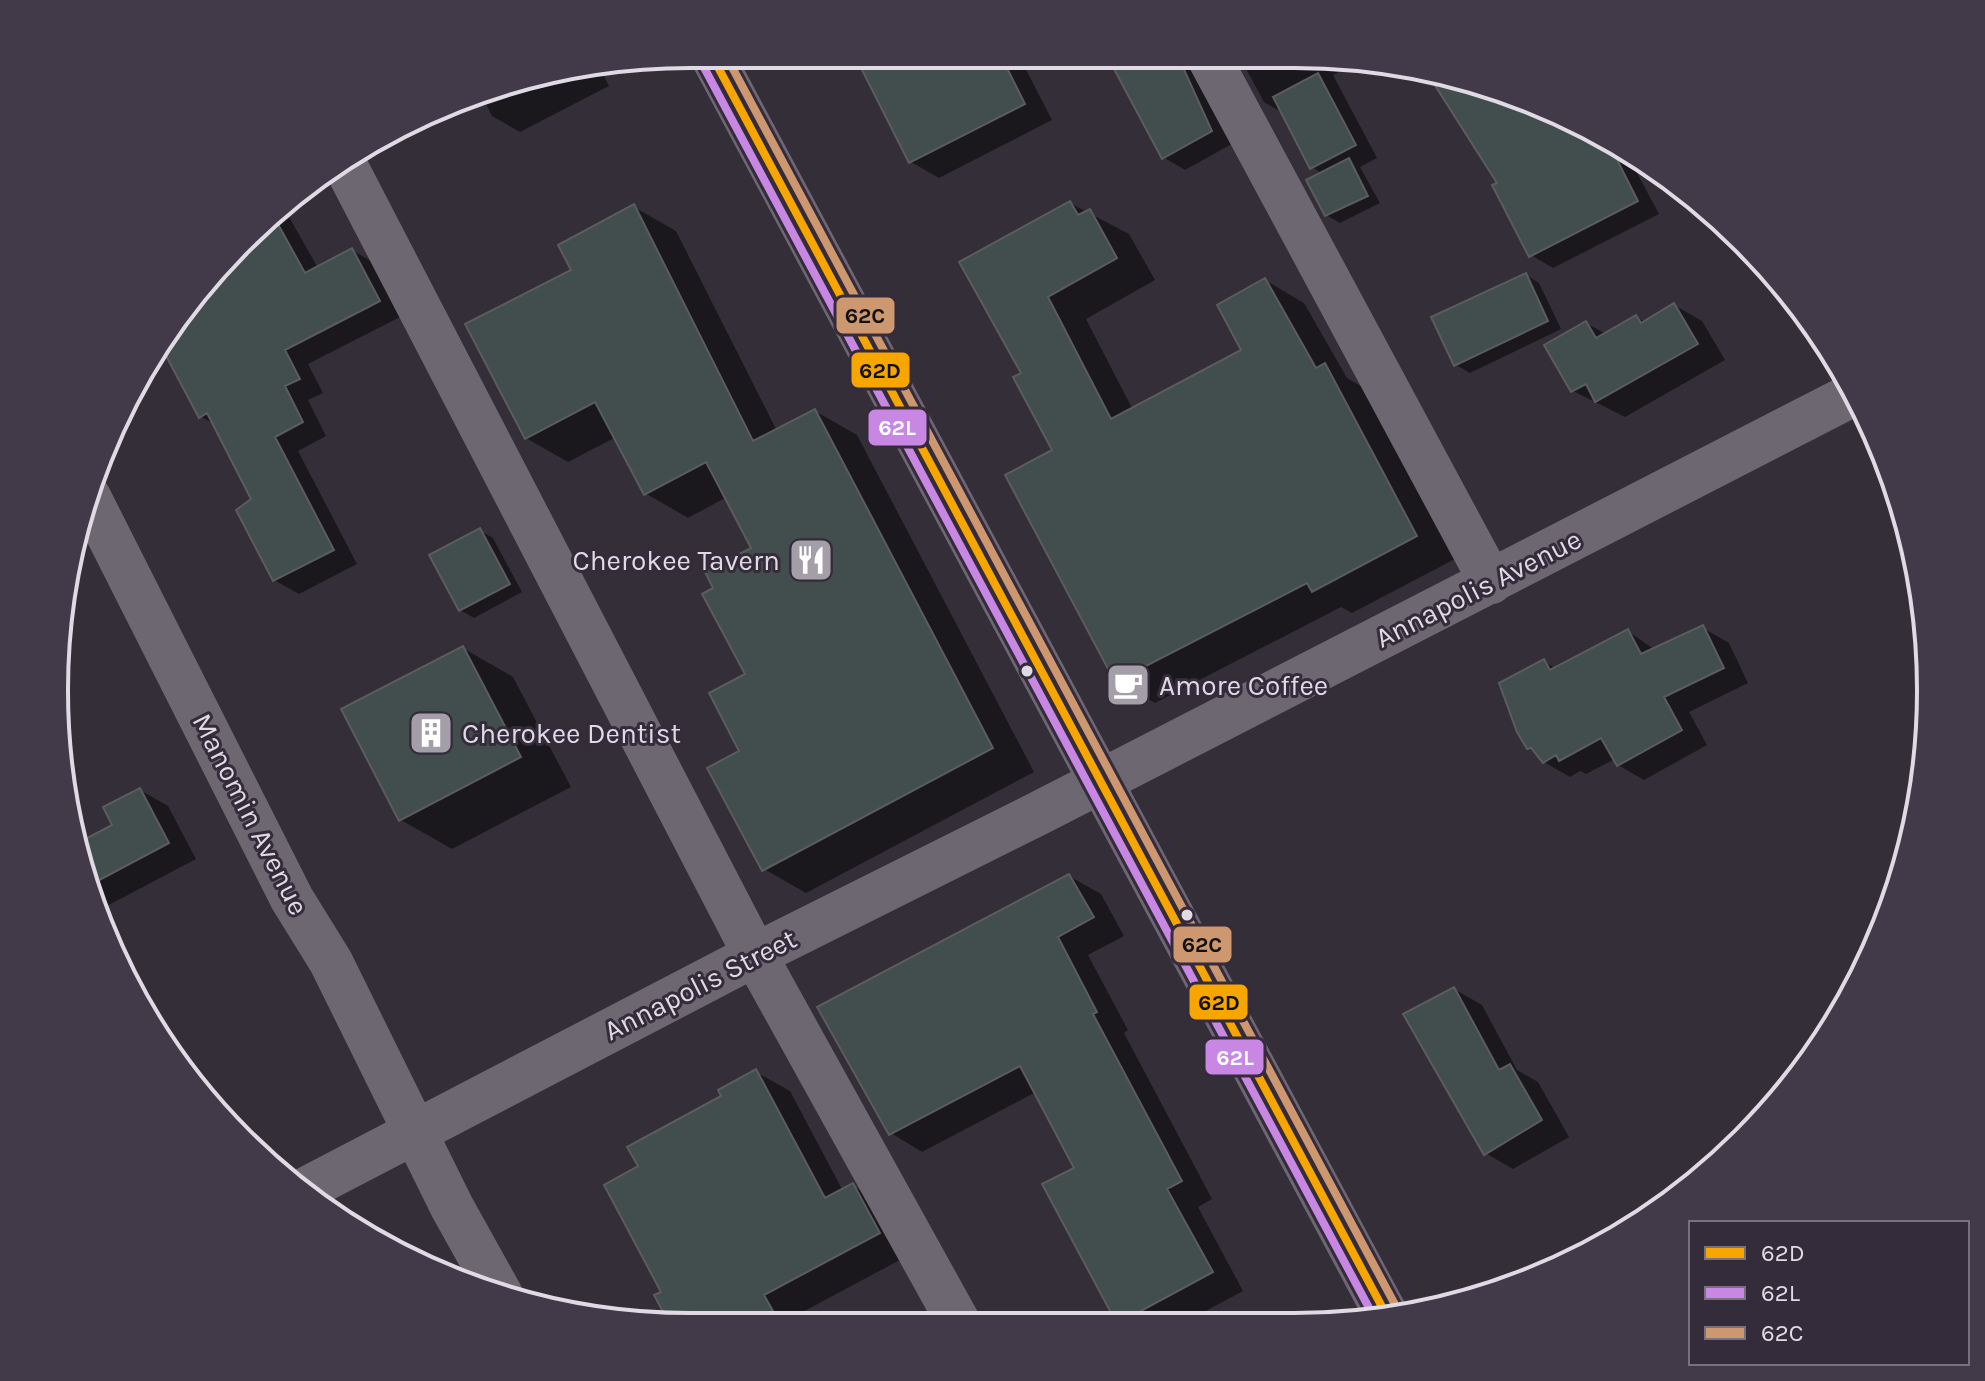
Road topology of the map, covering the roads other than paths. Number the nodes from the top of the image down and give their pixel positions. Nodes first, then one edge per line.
1 (719, 68) edge
2 (1215, 68) edge
3 (348, 171) edge
4 (1845, 399) edge
5 (91, 522) edge
6 (1491, 582) junction
7 (1101, 781) junction
8 (755, 955) junction
9 (414, 1131) junction
10 (313, 1185) edge
11 (493, 1281) edge
12 (1382, 1307) edge
13 (953, 1313) edge

1 - 7 main road
2 - 6 street
3 - 8 street
4 - 6 street, Annapolis Avenue
5 - 9 street, Manomin Avenue
6 - 7 street, Annapolis Avenue
7 - 8 street, Annapolis Street
7 - 12 main road
8 - 9 street, Annapolis Street
8 - 13 street
9 - 10 street, Annapolis Street
9 - 11 street, Manomin Avenue

